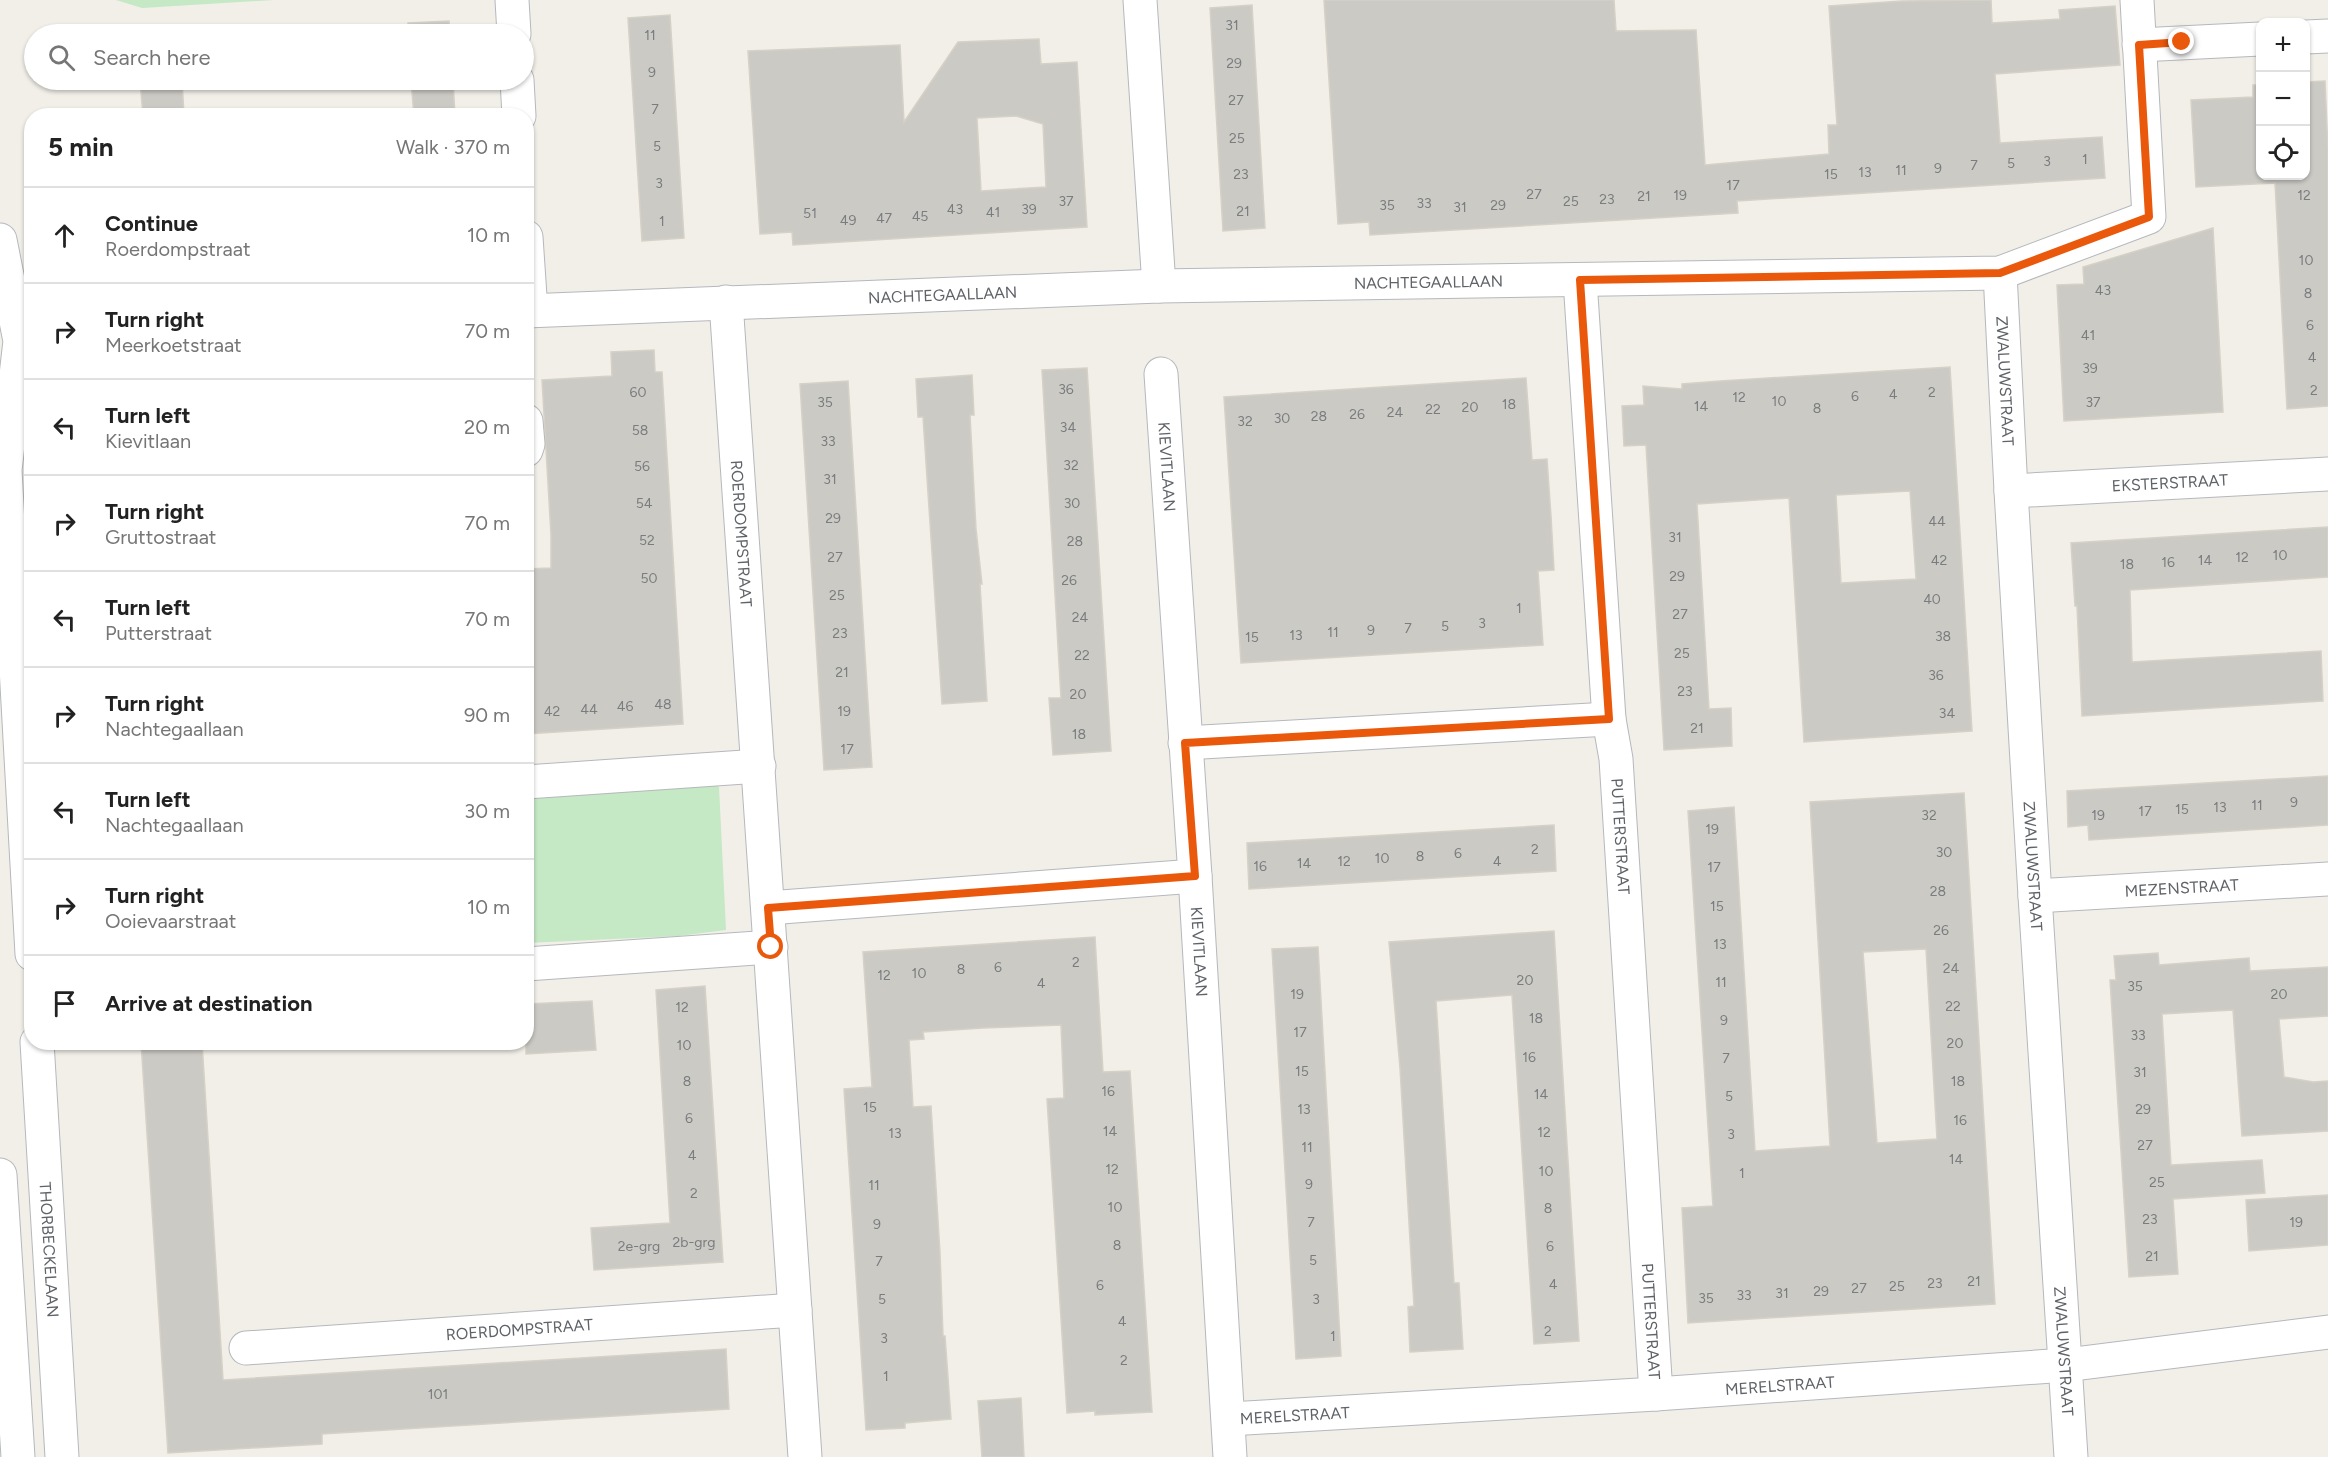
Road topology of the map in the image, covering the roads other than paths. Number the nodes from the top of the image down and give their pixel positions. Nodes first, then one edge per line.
1 (512, 0) edge
2 (1140, 0) edge
3 (2137, 0) edge
4 (513, 24) edge
5 (2328, 36) edge
6 (2310, 37) edge
7 (2256, 39) edge
8 (2139, 45) junction
9 (518, 90) edge
10 (519, 108) edge
11 (0, 240) edge
12 (2000, 273) junction
13 (1580, 280) junction
14 (1159, 286) junction
15 (5, 288) edge
16 (726, 302) junction
17 (534, 311) edge
18 (24, 336) edge
19 (24, 347) edge
20 (1161, 374) dead end
21 (7, 397) edge
22 (2328, 474) edge
23 (2011, 491) junction
24 (1609, 719) junction
25 (1185, 743) junction
26 (759, 766) junction
27 (534, 781) edge
28 (24, 811) edge
29 (1195, 876) junction
30 (2328, 879) edge
31 (2035, 896) junction
32 (768, 908) junction
33 (771, 947) junction
34 (534, 963) edge
35 (38, 1050) edge
36 (0, 1175) edge
37 (795, 1310) junction
38 (2328, 1332) edge
39 (246, 1348) dead end
40 (2066, 1365) junction
41 (1656, 1394) junction
42 (1229, 1419) junction
43 (18, 1457) edge
44 (62, 1457) edge
45 (805, 1457) edge
46 (1230, 1457) edge
47 (2071, 1457) edge

1 - 4 street
2 - 14 street
3 - 8 street
5 - 6 street
7 - 8 street
8 - 12 street, NACHTEGAALLAAN
9 - 10 street
11 - 15 street
12 - 13 street, NACHTEGAALLAAN
12 - 23 street, ZWALUWSTRAAT
13 - 14 street, NACHTEGAALLAAN
13 - 24 street, PUTTERSTRAAT
14 - 16 street, NACHTEGAALLAAN
15 - 18 street
16 - 17 street, NACHTEGAALLAAN
16 - 26 street, ROERDOMPSTRAAT
19 - 21 street
20 - 25 street, KIEVITLAAN
21 - 28 street
22 - 23 street, EKSTERSTRAAT
23 - 31 street, ZWALUWSTRAAT
24 - 25 street
24 - 41 street, PUTTERSTRAAT
25 - 29 street, KIEVITLAAN
26 - 27 street
26 - 32 street, ROERDOMPSTRAAT
29 - 32 street
29 - 42 street, KIEVITLAAN
30 - 31 street, MEZENSTRAAT
31 - 40 street, ZWALUWSTRAAT
32 - 33 street, ROERDOMPSTRAAT
33 - 34 street
33 - 37 street, ROERDOMPSTRAAT
35 - 44 street, THORBECKELAAN
36 - 43 street
37 - 39 street, ROERDOMPSTRAAT
37 - 45 street, ROERDOMPSTRAAT
38 - 40 street, MERELSTRAAT
40 - 41 street, MERELSTRAAT
40 - 47 street, ZWALUWSTRAAT
41 - 42 street, MERELSTRAAT
42 - 46 street, KIEVITLAAN

